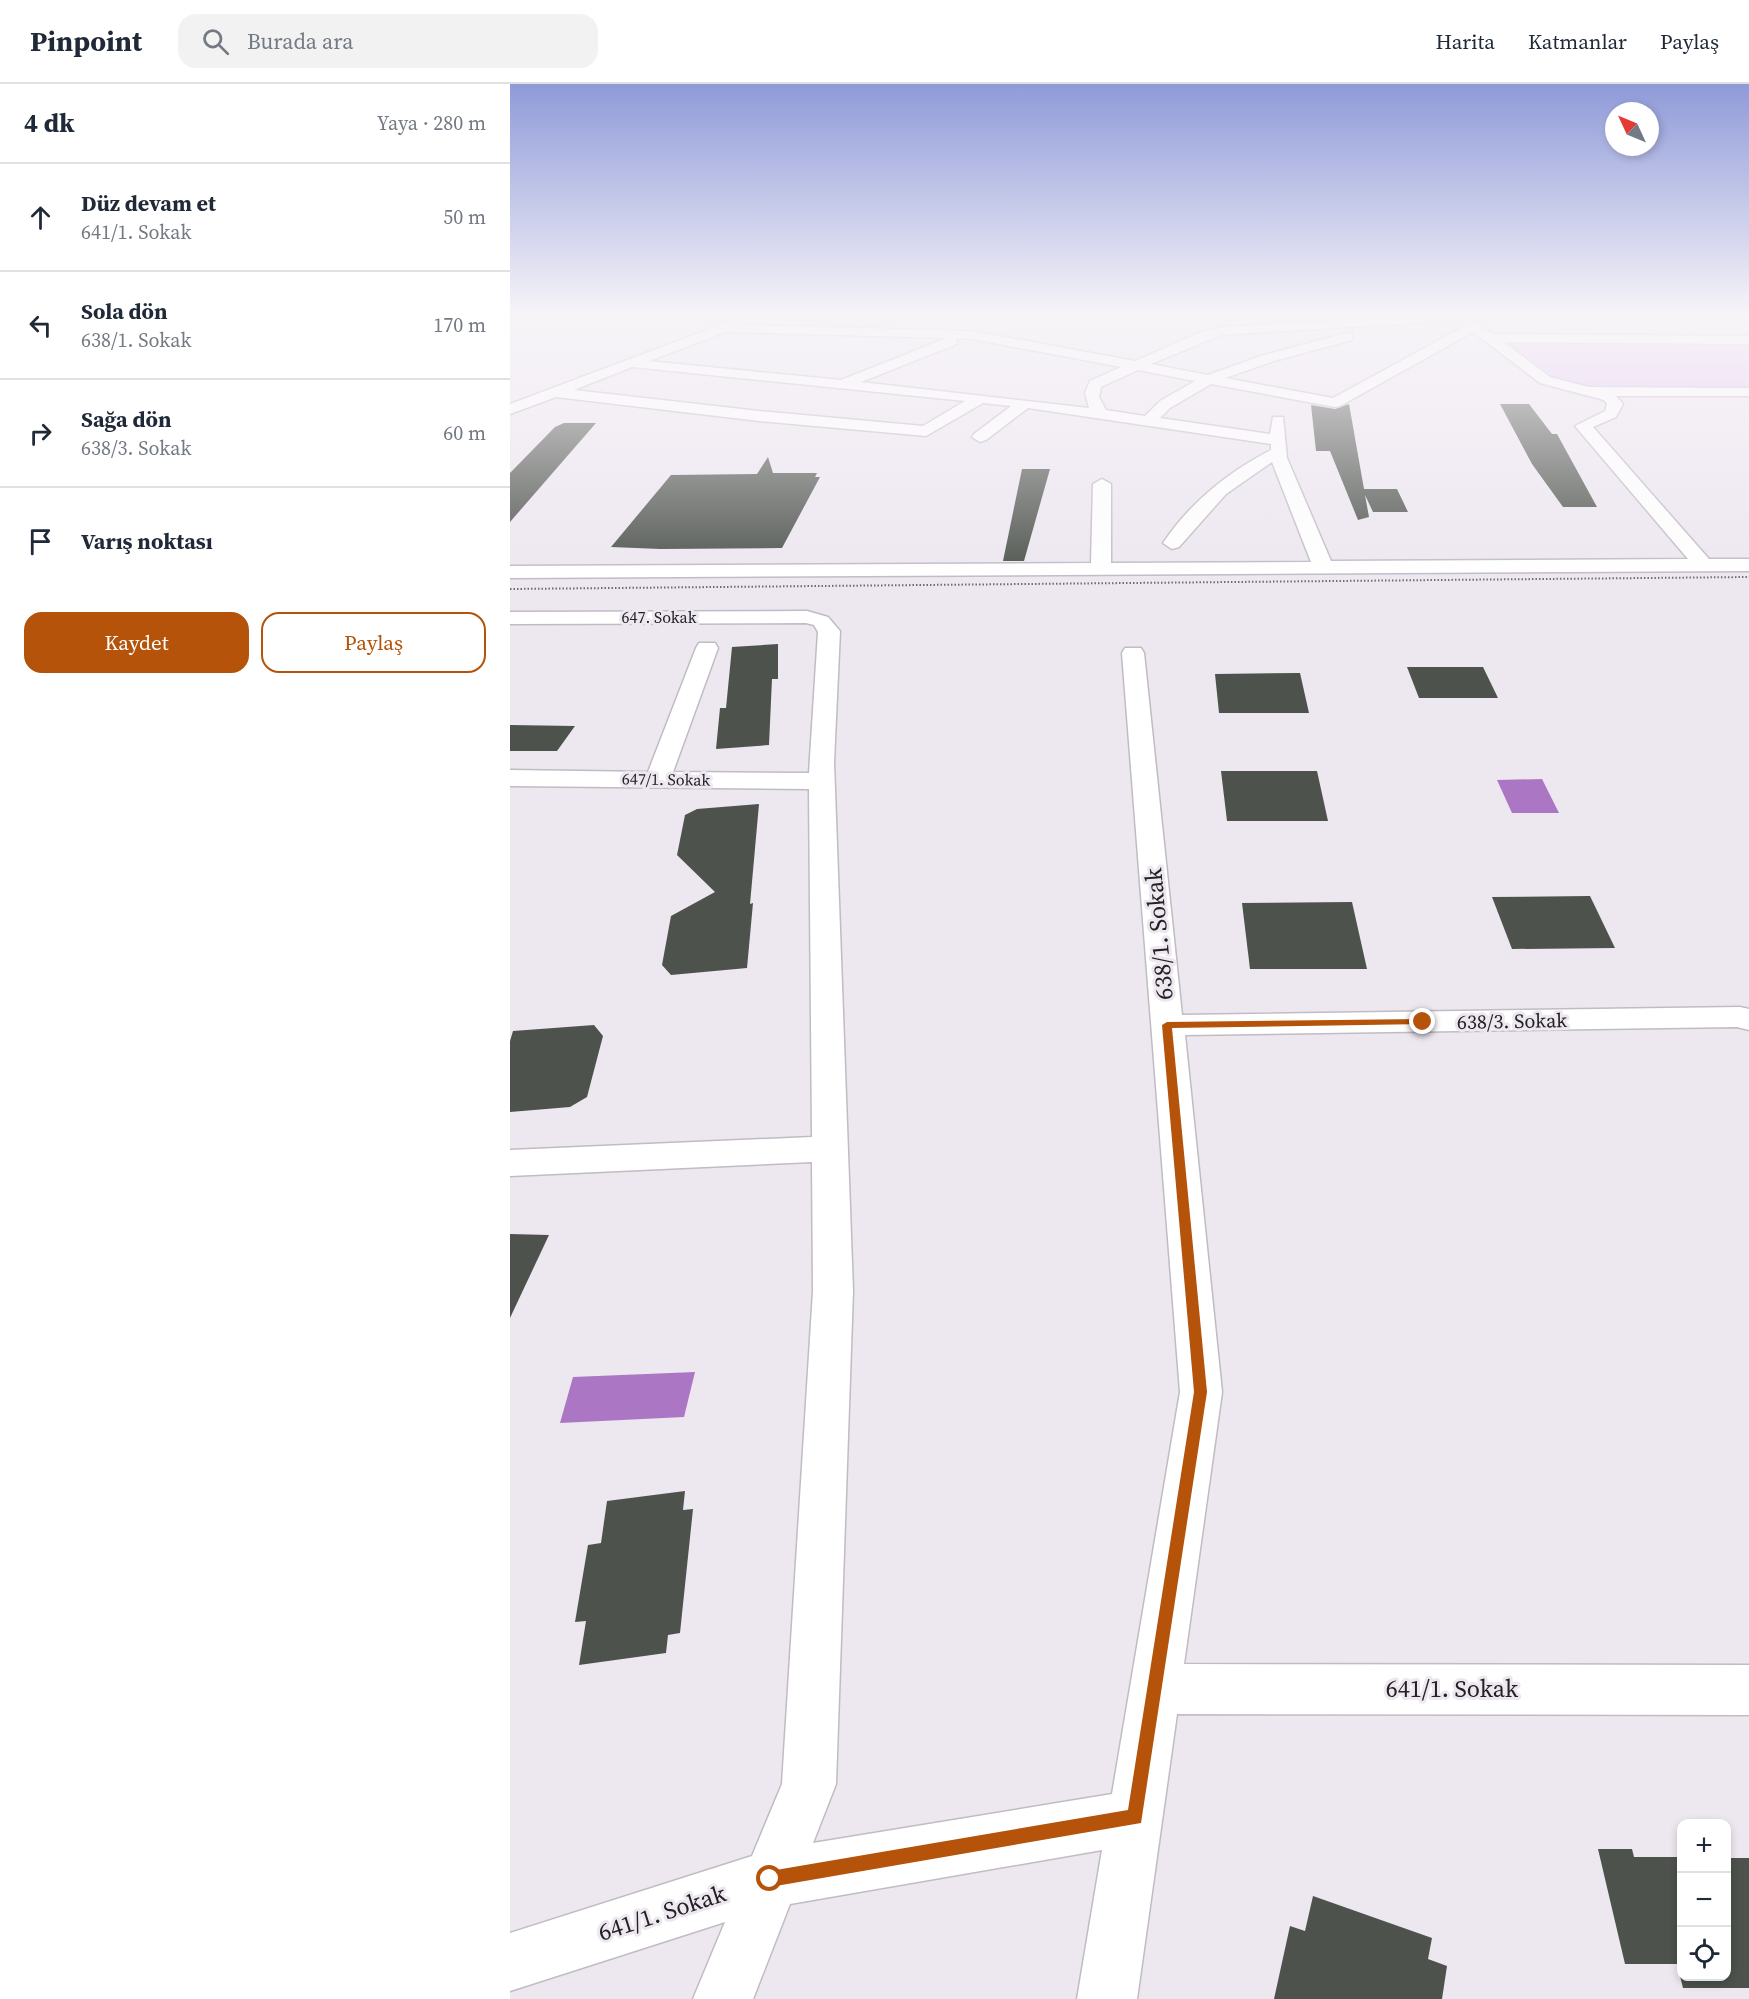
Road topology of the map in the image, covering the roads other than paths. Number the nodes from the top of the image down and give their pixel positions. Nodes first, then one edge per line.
1 (674, 405) edge
2 (969, 405) edge
3 (1023, 405) edge
4 (1035, 405) edge
5 (1095, 405) edge
6 (1163, 405) edge
7 (1279, 405) edge
8 (1615, 405) edge
9 (797, 407) dead end
10 (1102, 415) junction
11 (778, 417) junction
12 (1148, 421) junction
13 (980, 436) dead end
14 (1279, 446) junction
15 (1102, 484) dead end
16 (1172, 543) dead end
17 (1704, 566) junction
18 (1749, 566) edge
19 (1101, 568) junction
20 (1324, 569) junction
21 (510, 572) edge
22 (510, 618) edge
23 (707, 648) dead end
24 (1133, 653) dead end
25 (510, 778) edge
26 (658, 779) junction
27 (821, 781) junction
28 (1749, 1020) edge
29 (1167, 1025) junction
30 (830, 1149) junction
31 (510, 1163) edge
32 (1155, 1689) junction
33 (1749, 1690) edge
34 (1136, 1817) junction
35 (770, 1879) junction
36 (510, 1962) edge
37 (723, 1999) edge
38 (1107, 1999) edge

1 - 11 street
2 - 11 street
3 - 13 street
4 - 10 street
5 - 10 street
6 - 12 street
7 - 14 street
8 - 17 street
9 - 11 street
10 - 12 street
12 - 14 street
14 - 16 street
14 - 20 street
15 - 19 street
17 - 18 street
17 - 20 street
19 - 20 street
19 - 21 street
22 - 27 street, 647. Sokak
23 - 26 street
24 - 29 street, 638/1. Sokak
25 - 26 street, 647/1. Sokak
26 - 27 street, 647/1. Sokak
27 - 30 street
28 - 29 street, 638/3. Sokak
29 - 32 street, 638/1. Sokak
30 - 31 street
30 - 35 street
32 - 33 street, 641/1. Sokak
32 - 34 street, 638/1. Sokak
34 - 35 street, 641/1. Sokak
34 - 38 street, 638/1. Sokak
35 - 36 street, 641/1. Sokak
35 - 37 street

